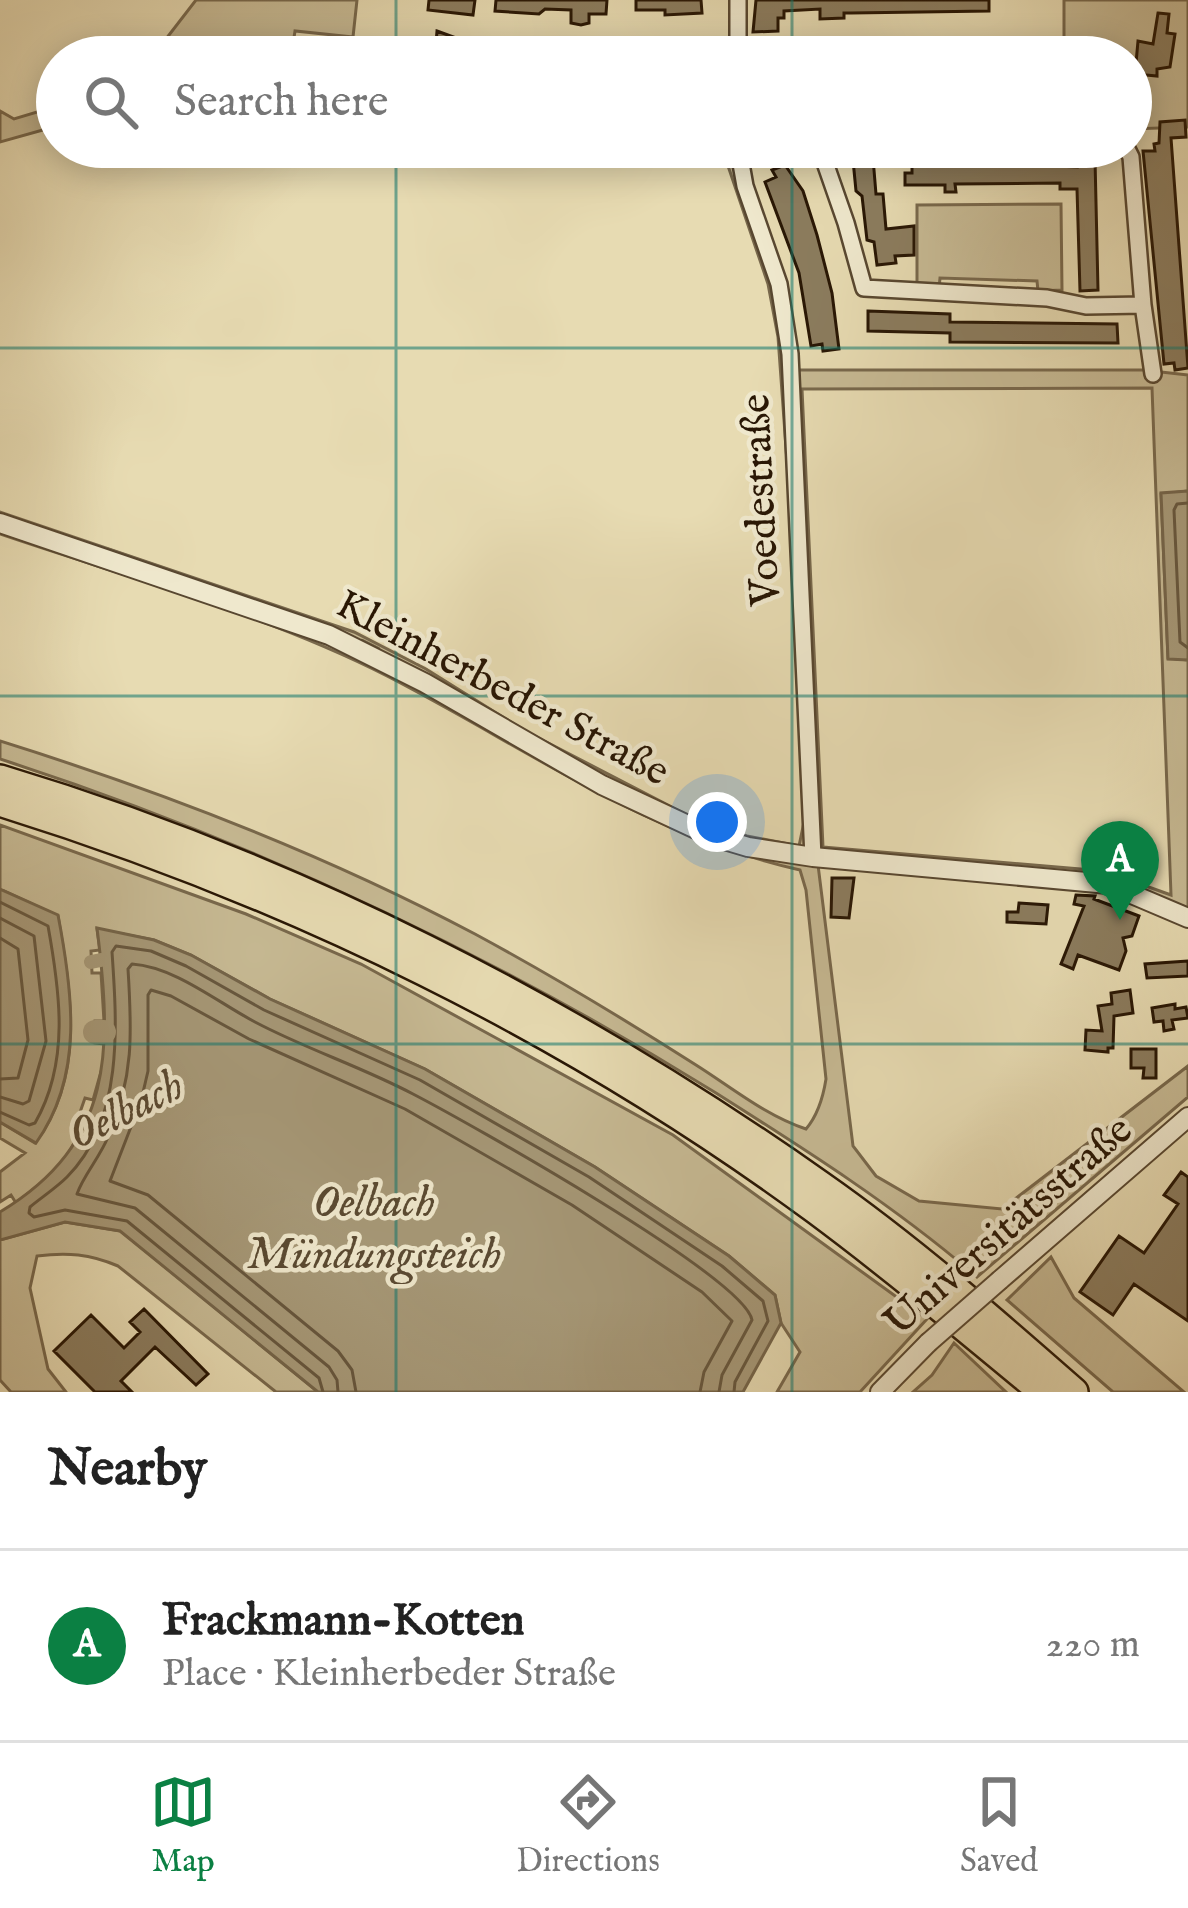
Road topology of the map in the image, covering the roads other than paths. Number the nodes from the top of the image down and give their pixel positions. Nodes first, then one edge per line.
1 (738, 0) edge
2 (738, 36) edge
3 (742, 168) edge
4 (827, 168) edge
5 (1132, 168) edge
6 (1142, 305) junction
7 (1153, 374) dead end
8 (0, 523) edge
9 (0, 779) edge
10 (0, 802) edge
11 (813, 857) junction
12 (1188, 918) edge
13 (1188, 1117) edge
14 (880, 1392) edge
15 (1042, 1392) edge
16 (1074, 1392) edge

1 - 2 street
3 - 11 street, Voedestraße
4 - 6 street
5 - 6 street
6 - 7 street
8 - 11 street, Kleinherbeder Straße
9 - 16 highway
10 - 15 highway
11 - 12 street, Kleinherbeder Straße
13 - 14 street, Universitätsstraße, bridge

